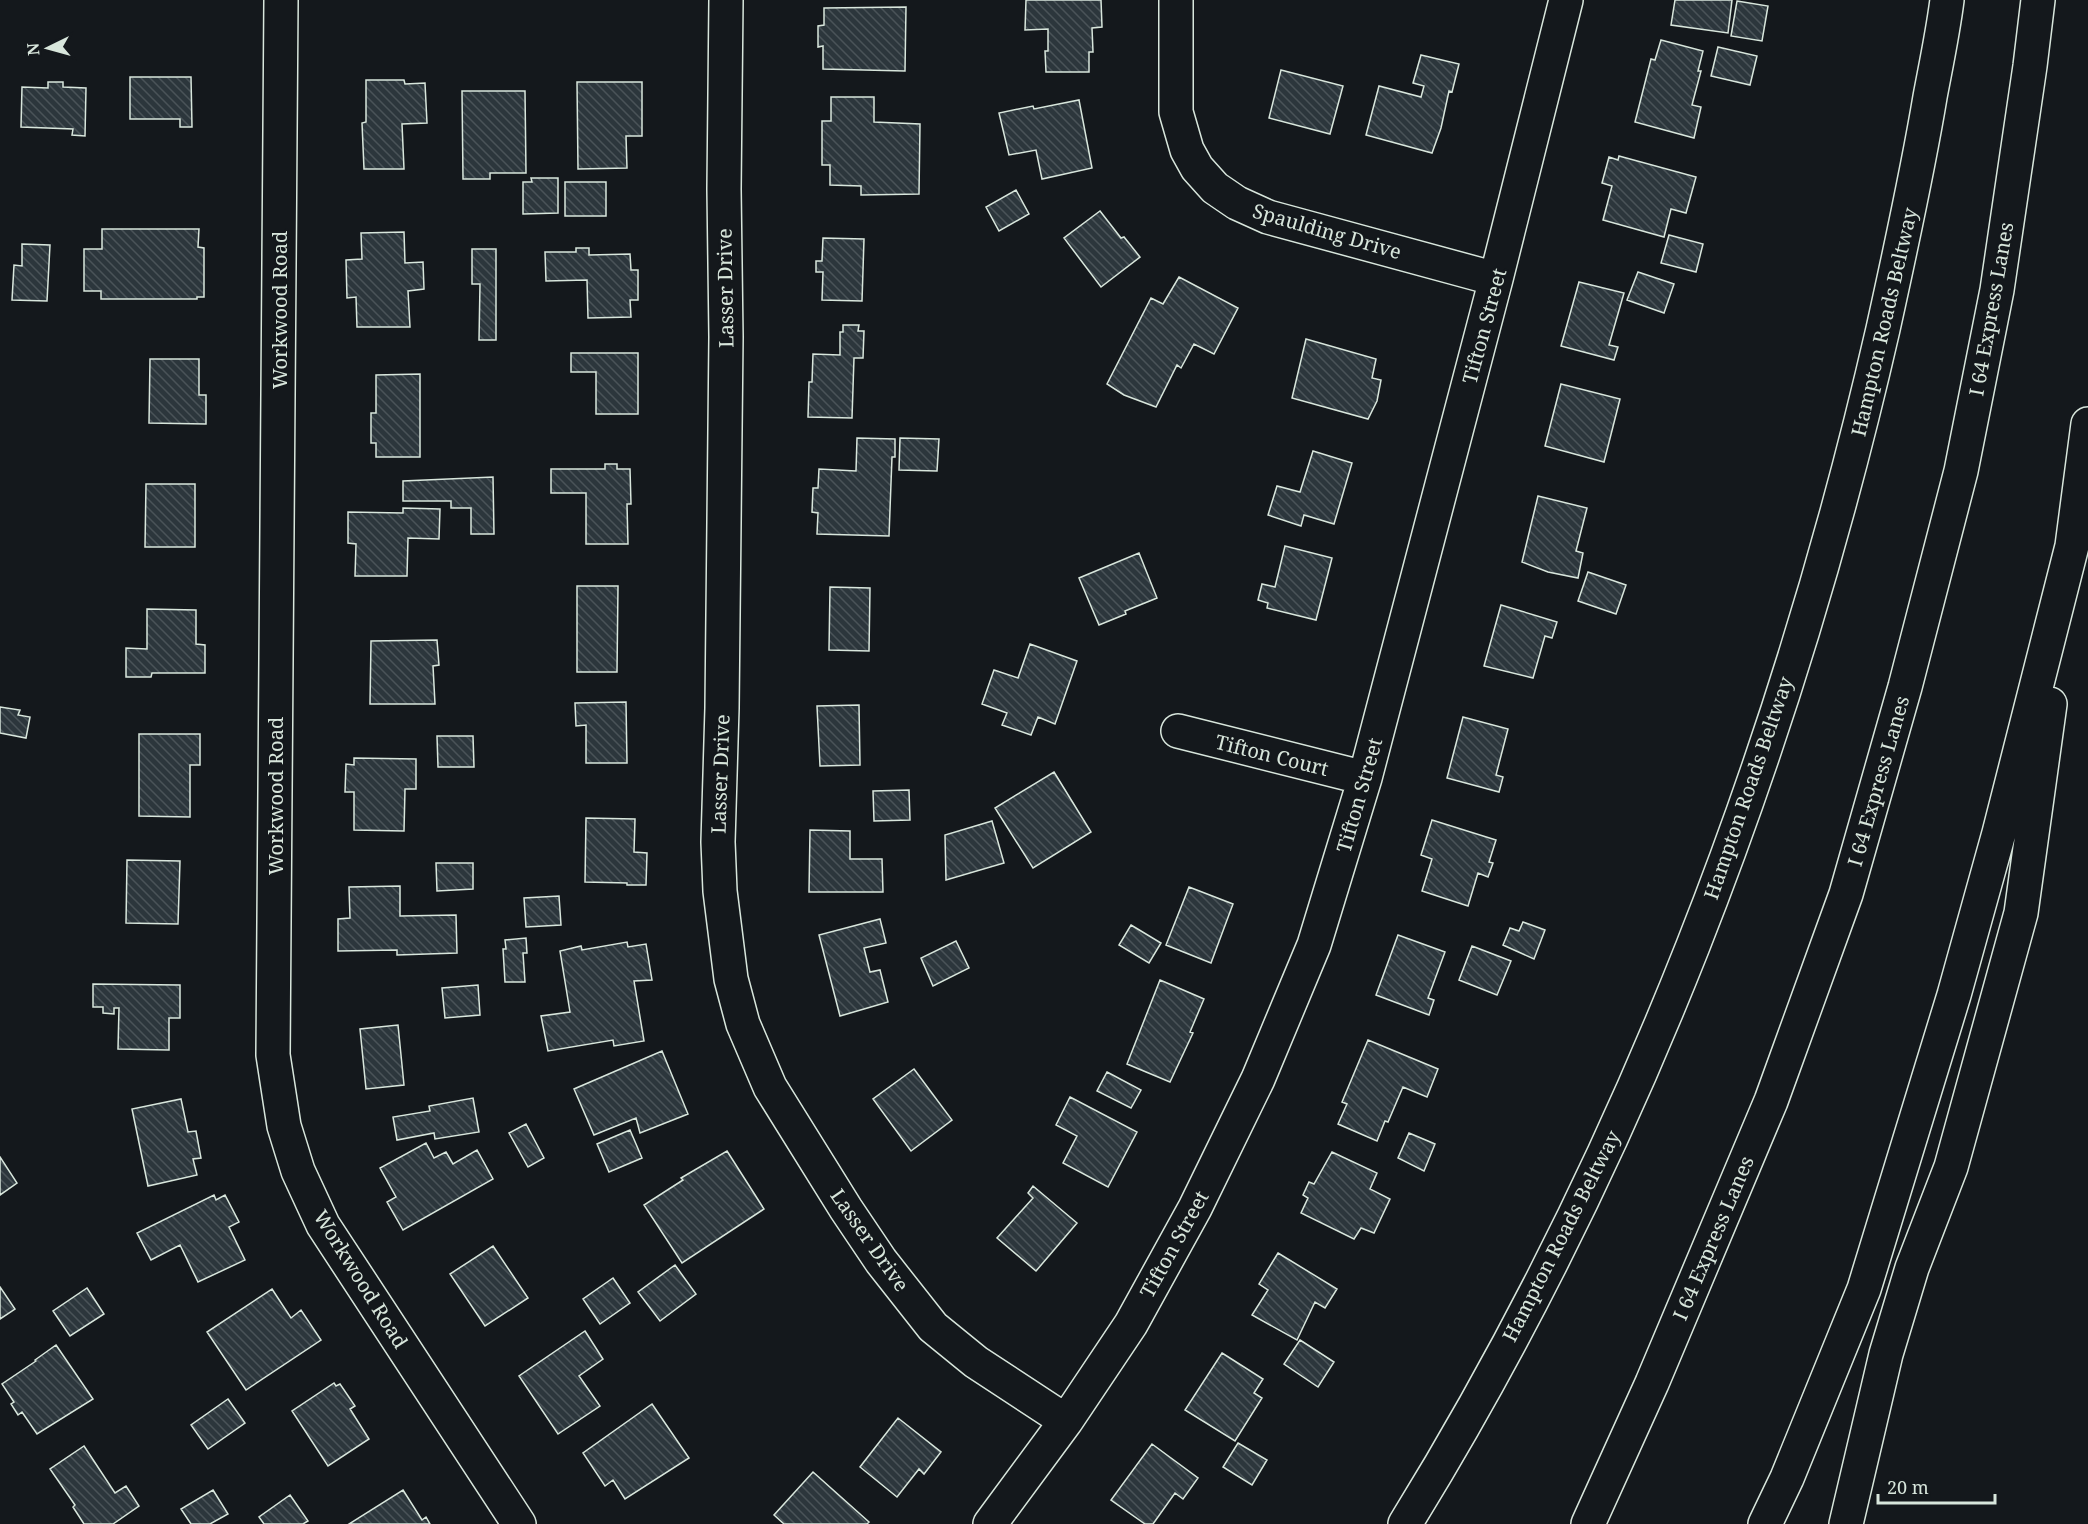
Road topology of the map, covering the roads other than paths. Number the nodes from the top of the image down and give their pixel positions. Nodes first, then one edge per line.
1 (281, 0) edge
2 (726, 0) edge
3 (1176, 0) edge
4 (1566, 0) edge
5 (1947, 0) edge
6 (2038, 0) edge
7 (1496, 279) junction
8 (2088, 424) edge
9 (2073, 546) junction
10 (1178, 731) dead end
11 (1365, 778) junction
12 (1066, 1421) junction
13 (1441, 1466) junction
14 (519, 1524) edge
15 (990, 1524) edge
16 (1393, 1524) edge
17 (1405, 1524) edge
18 (1587, 1524) edge
19 (1765, 1524) edge
20 (1846, 1524) edge

1 - 14 main road, Workwood Road
2 - 12 main road, Lasser Drive
3 - 7 main road, Spaulding Drive
4 - 7 main road, Tifton Street
5 - 13 main road, Hampton Roads Beltway
6 - 18 main road, I 64 Express Lanes
7 - 11 main road, Tifton Street
8 - 9 main road
9 - 19 main road
9 - 20 main road
10 - 11 main road, Tifton Court
11 - 12 main road, Tifton Street
12 - 15 main road, Tifton Street
13 - 16 main road
13 - 17 main road, Hampton Roads Beltway

